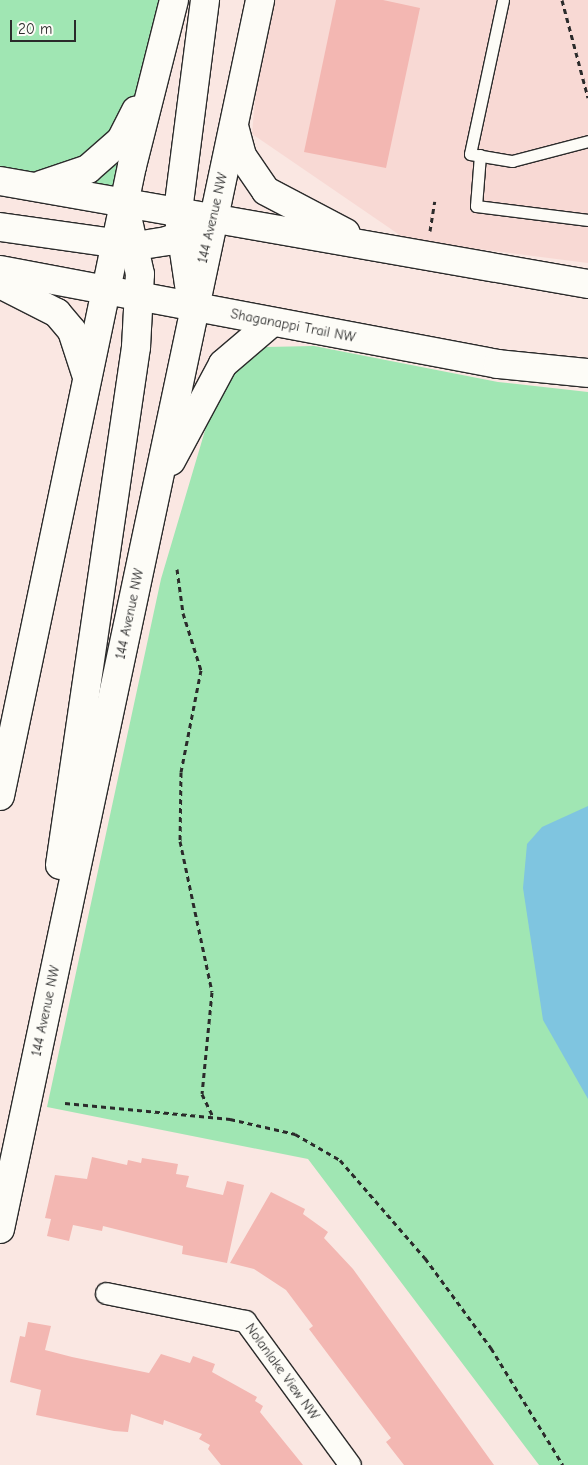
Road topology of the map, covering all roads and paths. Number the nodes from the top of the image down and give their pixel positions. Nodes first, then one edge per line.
1 (174, 0) edge
2 (206, 0) edge
3 (260, 0) edge
4 (503, 0) edge
5 (562, 0) edge
6 (152, 76) junction
7 (588, 98) edge
8 (234, 125) junction
9 (588, 141) edge
10 (480, 155) junction
11 (0, 182) edge
12 (32, 187) junction
13 (435, 201) dead end
14 (124, 203) junction
15 (214, 218) junction
16 (588, 220) edge
17 (179, 224) junction
18 (0, 227) edge
19 (430, 231) dead end
20 (126, 245) junction
21 (406, 254) junction
22 (0, 270) edge
23 (0, 284) edge
24 (588, 284) edge
25 (107, 289) junction
26 (139, 296) junction
27 (193, 306) junction
28 (271, 323) junction
29 (588, 373) edge
30 (87, 379) junction
31 (157, 489) junction
32 (177, 568) dead end
33 (0, 796) edge
34 (65, 1103) dead end
35 (214, 1117) junction
36 (20, 1133) junction
37 (0, 1229) edge
38 (106, 1293) dead end
39 (562, 1464) edge
40 (350, 1465) edge
41 (557, 1465) edge

1 - 6 main road
2 - 17 main road
3 - 8 main road, 144 Avenue NW
4 - 10 lane
5 - 7 path
6 - 12 main road
6 - 14 main road
8 - 15 main road, 144 Avenue NW
8 - 21 main road
9 - 10 lane
10 - 16 lane
11 - 12 main road
12 - 14 main road
13 - 19 path
14 - 17 main road
14 - 20 main road
15 - 17 main road
15 - 21 main road
15 - 27 main road, 144 Avenue NW
17 - 20 main road
17 - 27 main road
18 - 20 main road
20 - 25 main road
20 - 26 main road
21 - 24 main road
22 - 25 main road, Shaganappi Trail NW
23 - 30 main road
25 - 26 main road, Shaganappi Trail NW
25 - 30 main road
26 - 27 main road, Shaganappi Trail NW
26 - 36 main road
27 - 28 main road, Shaganappi Trail NW
27 - 31 main road, 144 Avenue NW
28 - 29 main road, Shaganappi Trail NW
28 - 31 main road
30 - 33 main road
31 - 36 main road, 144 Avenue NW
32 - 35 path
34 - 35 path
35 - 39 path
36 - 37 main road, 144 Avenue NW
38 - 40 street, Nolanlake View NW
39 - 41 path

